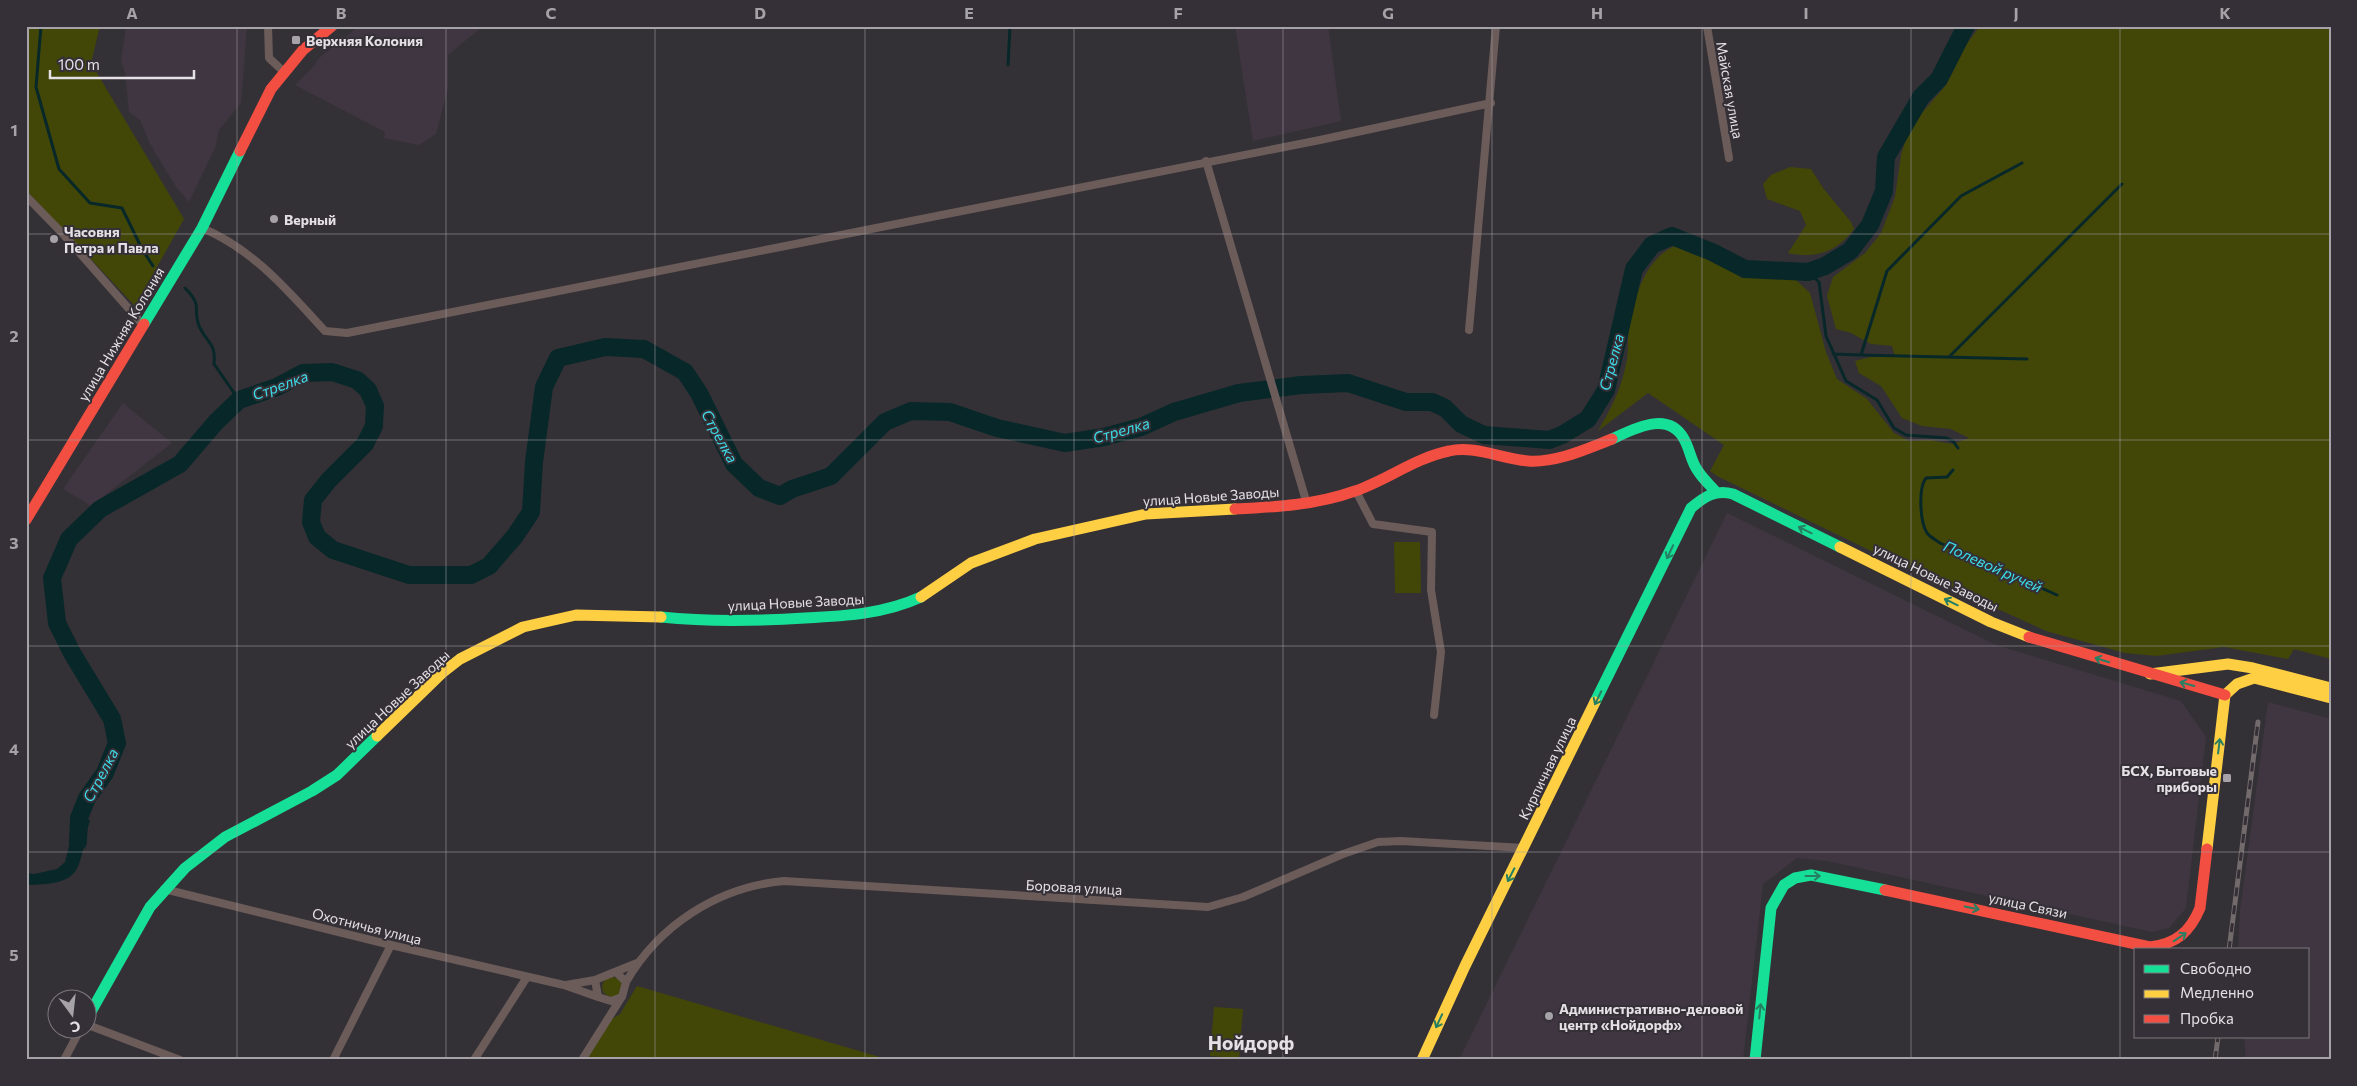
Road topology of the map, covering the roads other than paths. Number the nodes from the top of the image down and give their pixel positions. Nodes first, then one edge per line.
1 (268, 26) edge
2 (332, 26) edge
3 (1496, 26) edge
4 (1707, 26) edge
5 (283, 71) junction
6 (1490, 102) junction
7 (1729, 158) dead end
8 (1206, 161) junction
9 (26, 196) edge
10 (202, 228) junction
11 (144, 326) junction
12 (1469, 330) dead end
13 (1356, 492) junction
14 (1712, 494) junction
15 (1307, 504) junction
16 (26, 520) edge
17 (2149, 674) junction
18 (2331, 688) edge
19 (2225, 695) junction
20 (2331, 698) edge
21 (1434, 715) dead end
22 (1524, 848) junction
23 (164, 888) junction
24 (391, 945) junction
25 (637, 963) junction
26 (616, 972) junction
27 (527, 977) junction
28 (595, 980) junction
29 (626, 982) junction
30 (564, 985) junction
31 (622, 997) junction
32 (98, 998) edge
33 (601, 998) junction
34 (613, 1010) junction
35 (98, 1029) edge
36 (76, 1038) edge
37 (64, 1060) edge
38 (180, 1060) edge
39 (333, 1060) edge
40 (474, 1060) edge
41 (582, 1060) edge
42 (1422, 1060) edge
43 (1755, 1060) edge

1 - 5 street
2 - 5 street, улица Нижняя Колония
3 - 6 street
4 - 7 street, Майская улица
5 - 10 street, улица Нижняя Колония
6 - 8 street
6 - 12 street
8 - 10 street
8 - 15 street
9 - 11 street
10 - 11 street, улица Нижняя Колония
11 - 16 street, улица Нижняя Колония
13 - 14 street, улица Новые Заводы
13 - 15 street, улица Новые Заводы
13 - 21 street
17 -> 14 street, улица Новые Заводы
14 -> 22 street, Кирпичная улица
15 - 23 street, улица Новые Заводы
17 - 18 street, улица Новые Заводы
19 -> 17 street, улица Новые Заводы
19 - 20 street
43 -> 19 street, улица Связи
22 - 25 street, Боровая улица
22 -> 42 street, Кирпичная улица
23 - 24 street, Охотничья улица
23 - 32 street, улица Новые Заводы
24 - 27 street, Охотничья улица
24 - 39 street
25 - 26 street, Боровая улица
25 - 29 street, Боровая улица
26 - 28 street
26 - 29 street
27 - 30 street, Охотничья улица
27 - 40 street
28 - 30 street, Охотничья улица
28 - 33 street
29 - 31 street
30 - 33 street, Охотничья улица
31 - 33 street
31 - 34 street
33 - 34 street, Охотничья улица
34 - 41 street
35 - 38 street
36 - 37 street

